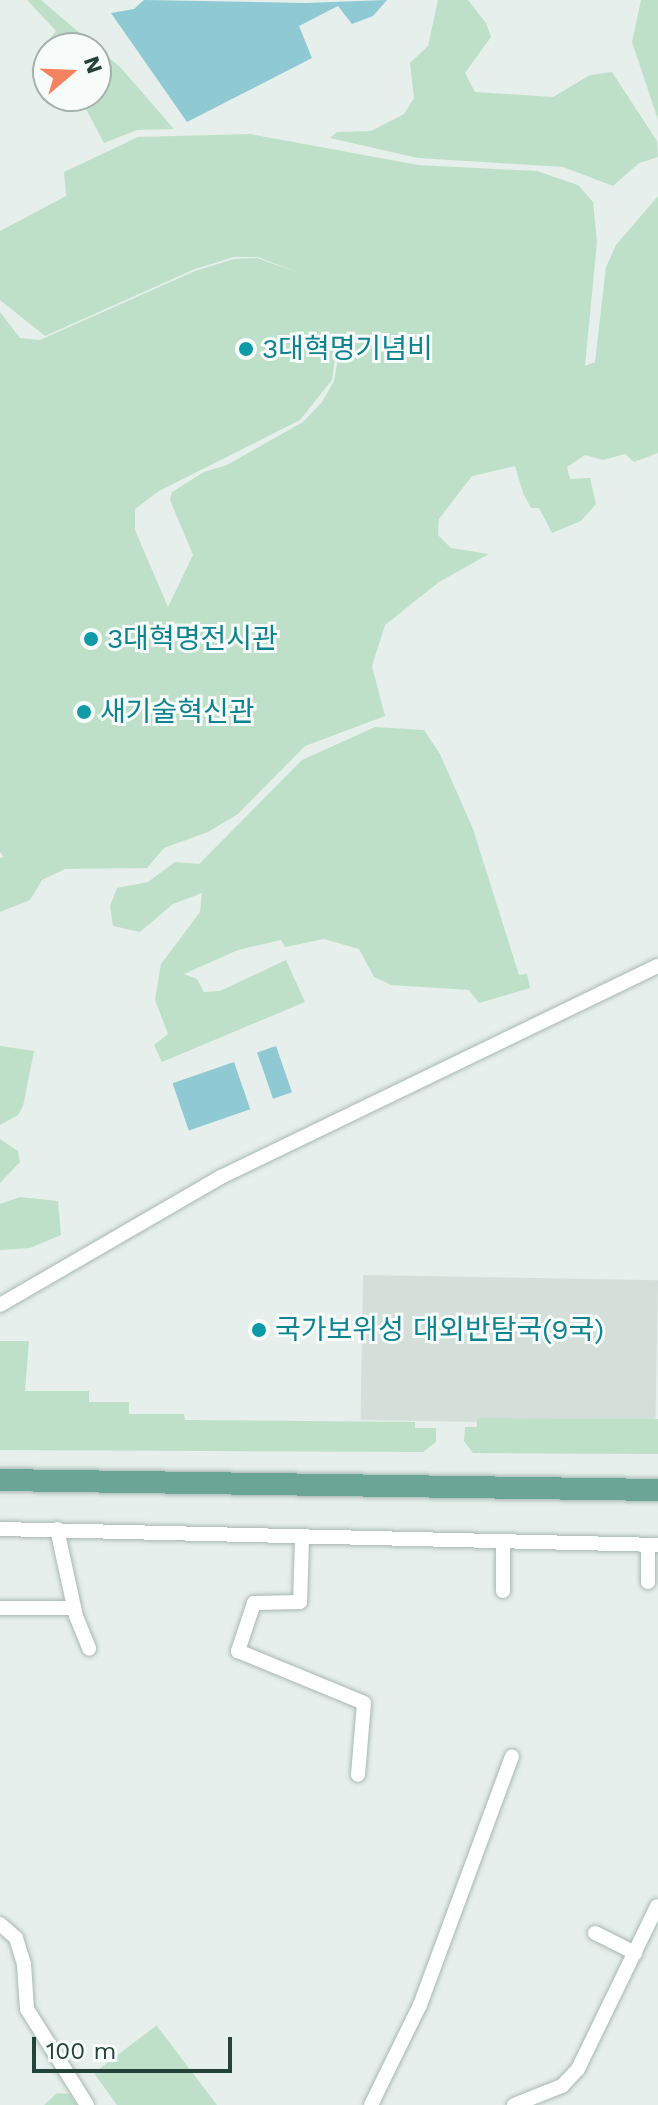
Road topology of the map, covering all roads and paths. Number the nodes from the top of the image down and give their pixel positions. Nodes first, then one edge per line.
1 (658, 966) edge
2 (0, 1305) edge
3 (0, 1480) edge
4 (658, 1490) edge
5 (0, 1529) edge
6 (57, 1529) junction
7 (302, 1540) junction
8 (503, 1544) junction
9 (653, 1545) edge
10 (648, 1582) dead end
11 (503, 1591) dead end
12 (0, 1608) edge
13 (74, 1608) junction
14 (89, 1648) dead end
15 (512, 1756) dead end
16 (358, 1775) dead end
17 (657, 1906) edge
18 (0, 1924) edge
19 (595, 1933) dead end
20 (635, 1953) junction
21 (87, 2105) edge
22 (371, 2105) edge
23 (514, 2105) edge

1 - 2 street
3 - 4 main road
5 - 6 street
6 - 7 street
6 - 13 street
7 - 8 street
7 - 16 street
8 - 9 street
8 - 11 street
9 - 10 street
12 - 13 street
13 - 14 street
15 - 22 street
17 - 20 street
18 - 21 street
19 - 20 street
20 - 23 street

